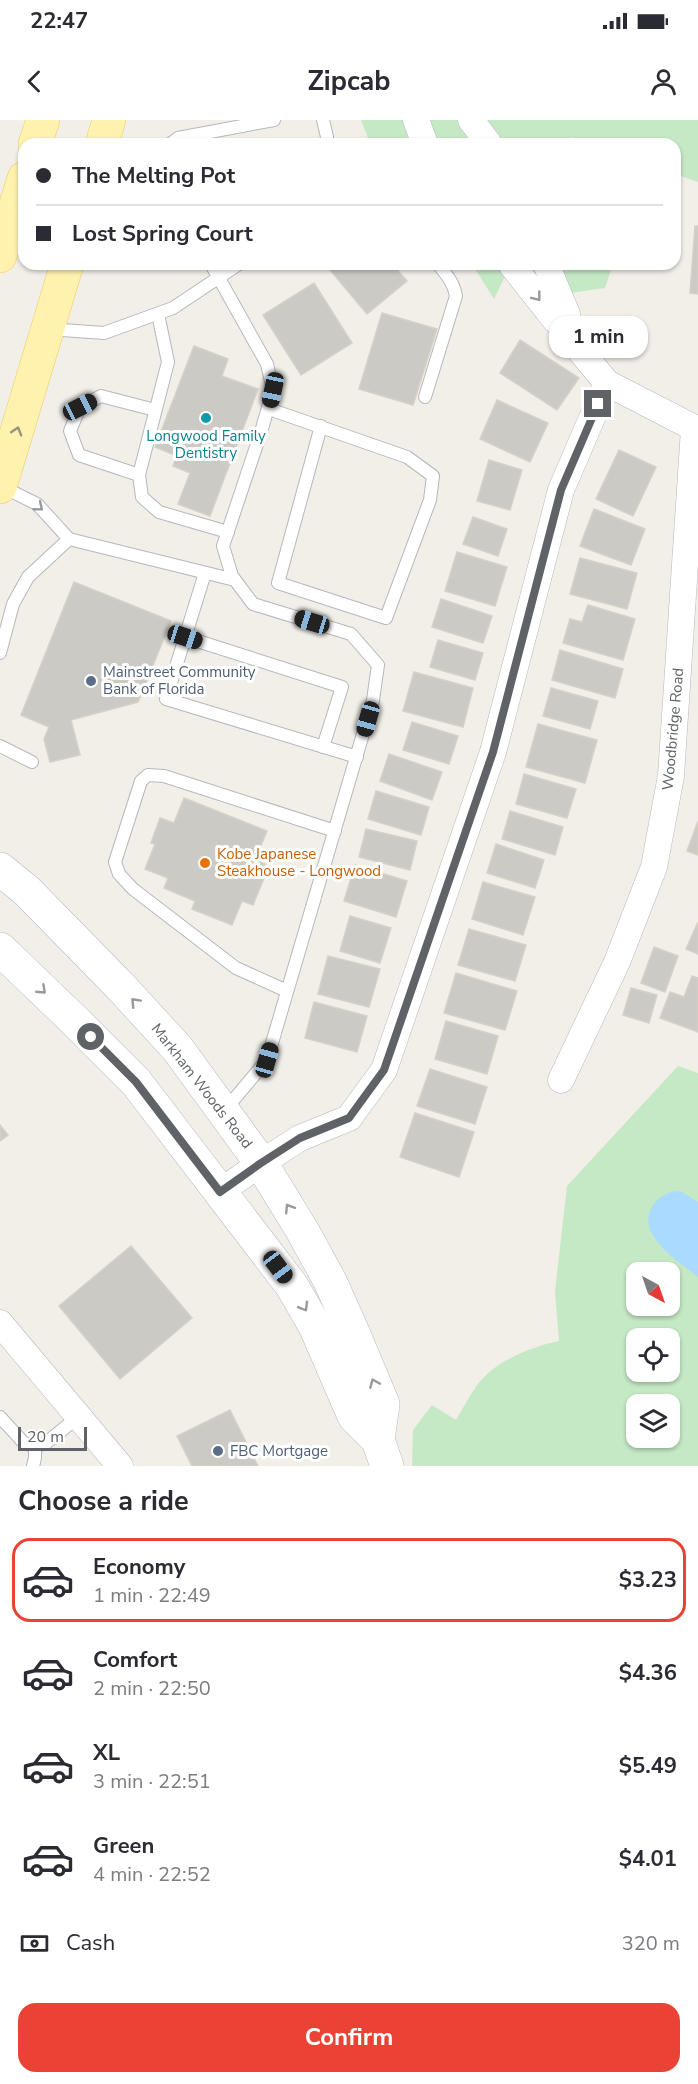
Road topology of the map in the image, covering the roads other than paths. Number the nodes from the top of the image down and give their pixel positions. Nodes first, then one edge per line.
1 (43, 120) edge
2 (110, 120) edge
3 (274, 120) edge
4 (323, 120) edge
5 (416, 120) edge
6 (471, 120) edge
7 (37, 138) edge
8 (104, 138) edge
9 (178, 138) edge
10 (327, 138) edge
11 (423, 138) edge
12 (484, 138) edge
13 (18, 198) edge
14 (0, 256) edge
15 (65, 270) edge
16 (214, 270) edge
17 (231, 270) edge
18 (443, 270) edge
19 (516, 270) edge
20 (549, 270) edge
21 (219, 279) junction
22 (158, 314) junction
23 (567, 326) junction
24 (47, 329) junction
25 (607, 383) junction
26 (425, 397) dead end
27 (268, 409) junction
28 (155, 410) junction
29 (321, 426) junction
30 (696, 430) edge
31 (140, 474) junction
32 (0, 486) edge
33 (228, 532) junction
34 (69, 539) junction
35 (205, 573) junction
36 (235, 580) junction
37 (185, 637) junction
38 (0, 653) edge
39 (0, 746) edge
40 (323, 747) junction
41 (357, 757) junction
42 (32, 762) dead end
43 (335, 831) junction
44 (0, 869) edge
45 (0, 949) edge
46 (287, 991) junction
47 (561, 1080) dead end
48 (224, 1111) junction
49 (261, 1163) junction
50 (220, 1192) junction
51 (0, 1323) edge
52 (0, 1417) edge
53 (78, 1417) junction
54 (35, 1447) junction
55 (383, 1453) edge
56 (33, 1466) edge
57 (120, 1466) edge

1 - 7 main road
2 - 8 main road
3 - 9 lane
4 - 10 lane
5 - 11 street
6 - 12 street
13 - 14 main road
15 - 24 main road
16 - 21 lane
17 - 21 lane
18 - 26 lane
19 -> 23 street, Woodbridge Road
20 - 23 street, Woodbridge Road
21 - 22 lane
21 - 27 lane
22 - 24 lane
22 - 28 lane
23 - 25 street, Woodbridge Road
32 -> 24 main road
25 - 30 street, Woodbridge Road
25 - 49 street
27 - 29 lane
27 - 33 lane
28 - 31 lane
28 - 31 lane
29 - 29 lane
30 - 47 street, Woodbridge Road
31 - 33 lane
32 -> 34 lane
33 - 36 lane
34 - 35 lane
34 - 38 lane
35 - 36 lane
35 - 37 lane
36 - 41 lane
37 - 40 lane
37 - 40 lane
39 - 42 lane
40 - 41 lane
41 - 43 lane
43 - 46 lane
43 - 46 lane
48 -> 44 main road, Markham Woods Road
45 -> 50 main road, Markham Woods Road
46 - 48 lane
48 - 49 main road, Markham Woods Road
49 - 50 street
55 -> 49 main road, Markham Woods Road
50 -> 55 main road, Markham Woods Road
51 - 53 street
52 - 54 lane
53 - 54 lane
53 - 57 street
54 - 56 lane

